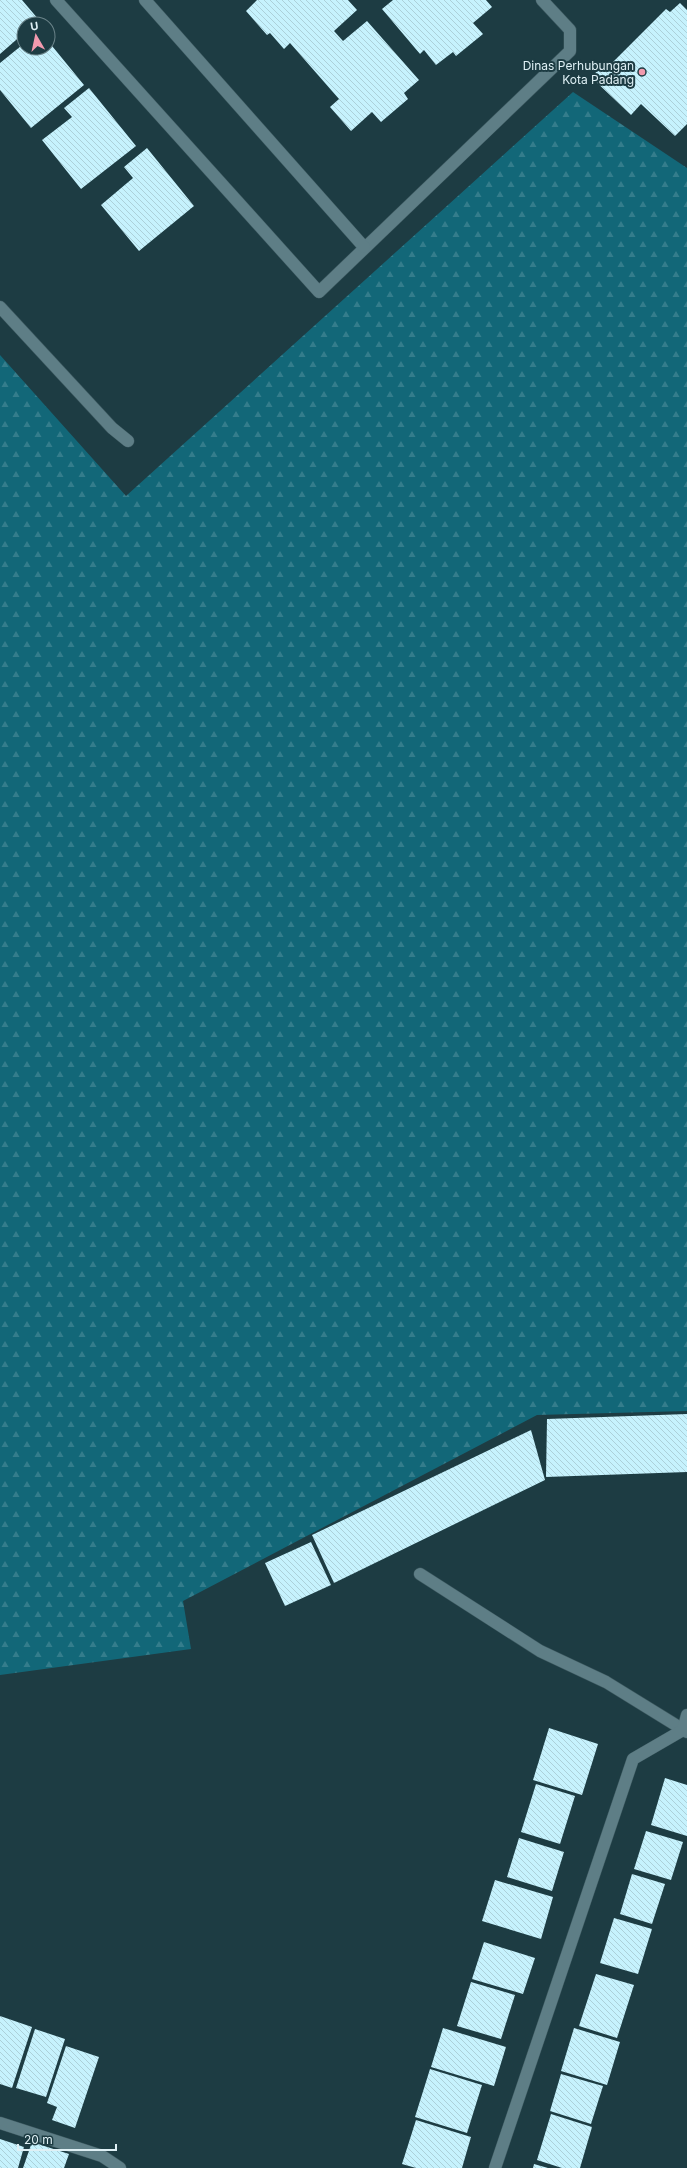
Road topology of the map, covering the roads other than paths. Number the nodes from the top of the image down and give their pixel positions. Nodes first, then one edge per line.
1 (56, 0) edge
2 (145, 0) edge
3 (542, 0) edge
4 (364, 247) junction
5 (0, 307) edge
6 (128, 441) dead end
7 (420, 1574) dead end
8 (687, 1715) edge
9 (685, 1731) edge
10 (0, 2123) edge
11 (120, 2168) edge
12 (495, 2168) edge

1 - 4 street
2 - 4 street
3 - 4 street
5 - 6 street
7 - 9 street
8 - 9 street
9 - 12 street
10 - 11 street

